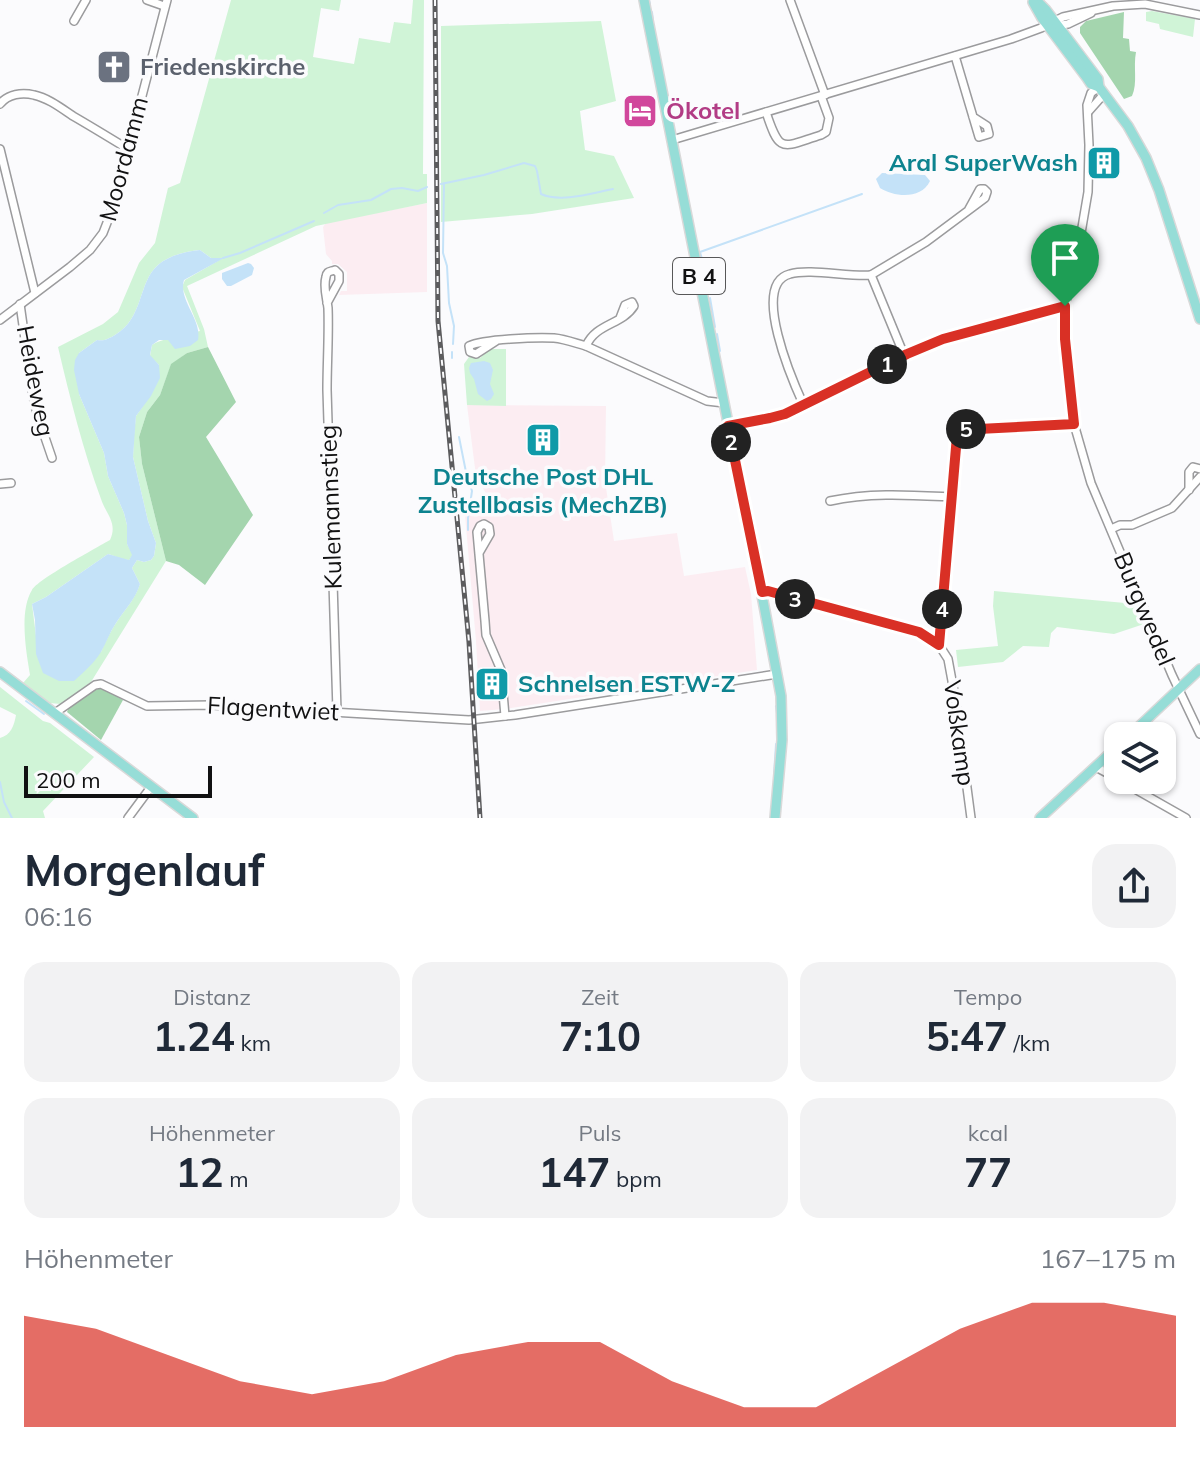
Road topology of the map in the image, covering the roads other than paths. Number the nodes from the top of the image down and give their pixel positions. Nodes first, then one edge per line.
1 (86, 0) edge
2 (147, 0) edge
3 (644, 0) edge
4 (790, 0) edge
5 (1034, 0) edge
6 (165, 3) edge
7 (1200, 15) edge
8 (74, 21) dead end
9 (1053, 24) junction
10 (955, 56) junction
11 (1102, 90) junction
12 (823, 95) junction
13 (0, 104) edge
14 (766, 112) junction
15 (973, 117) dead end
16 (672, 140) junction
17 (0, 149) edge
18 (128, 149) junction
19 (969, 209) dead end
20 (871, 275) junction
21 (35, 293) junction
22 (327, 303) dead end
23 (20, 304) junction
24 (1065, 306) junction
25 (620, 318) dead end
26 (1200, 319) edge
27 (0, 320) edge
28 (496, 341) dead end
29 (586, 346) junction
30 (904, 355) junction
31 (724, 403) junction
32 (804, 406) junction
33 (1074, 424) junction
34 (728, 426) junction
35 (52, 458) dead end
36 (1200, 469) edge
37 (1200, 477) edge
38 (11, 483) dead end
39 (0, 484) edge
40 (1189, 490) junction
41 (952, 497) junction
42 (830, 501) dead end
43 (1111, 529) junction
44 (479, 553) dead end
45 (762, 592) junction
46 (939, 645) junction
47 (1200, 669) edge
48 (0, 672) edge
49 (777, 674) junction
50 (1178, 689) junction
51 (337, 711) junction
52 (57, 715) junction
53 (505, 716) junction
54 (1144, 722) edge
55 (1200, 734) edge
56 (1104, 759) edge
57 (1096, 767) junction
58 (1104, 772) edge
59 (151, 787) junction
60 (1143, 794) edge
61 (128, 818) edge
62 (193, 818) edge
63 (775, 818) edge
64 (971, 818) edge
65 (1040, 818) edge
66 (1186, 818) edge

1 - 8 street
2 - 6 street
3 - 16 main road, B 4
4 - 12 street
5 - 9 main road
6 - 18 street, Moordamm
7 - 9 street
9 - 10 street
9 - 11 main road
10 - 12 street
10 - 15 street
11 - 24 street, Burgwedel
11 - 26 main road
12 - 14 street
12 - 14 street
13 - 18 street
14 - 16 street
16 - 31 main road, B 4
17 - 21 street
18 - 21 street, Moordamm
19 - 20 street
20 - 30 street
20 - 32 street
21 - 23 street, Moordamm
22 - 51 street, Kulemannstieg
23 - 27 street, Moordamm
23 - 35 street, Heideweg
24 - 30 street
24 - 33 street, Burgwedel
25 - 29 street
28 - 29 street
29 - 31 street
30 - 32 street
31 - 34 main road, B 4
32 - 34 street
33 - 41 street
33 - 43 street, Burgwedel
34 - 45 main road, B 4
36 - 40 street, Burgwedel
37 - 40 street, Burgwedel
38 - 39 street
40 - 43 street, Burgwedel
41 - 42 street
41 - 46 street
43 - 50 street, Burgwedel
44 - 53 street
45 - 46 street
45 - 49 main road, B 4
46 - 64 street, Voßkamp
47 - 50 main road
48 - 52 main road
49 - 53 street, Flagentwiet
49 - 63 main road, B 4
50 - 54 main road
50 - 55 street, Burgwedel
51 - 52 street, Flagentwiet
51 - 53 street, Flagentwiet
52 - 59 main road
56 - 57 main road
57 - 58 street
57 - 65 main road
59 - 61 street
59 - 62 main road
60 - 66 street

